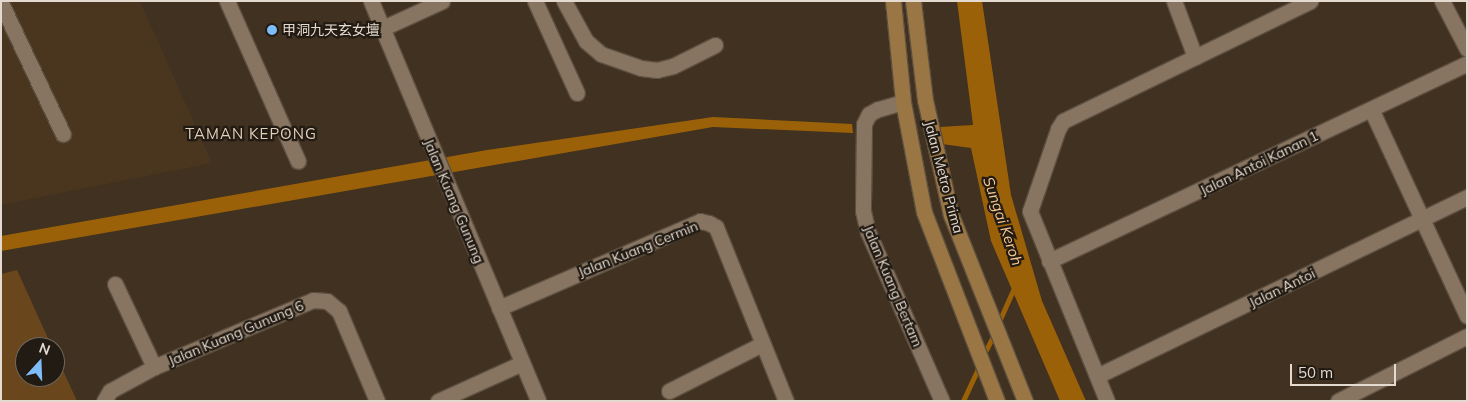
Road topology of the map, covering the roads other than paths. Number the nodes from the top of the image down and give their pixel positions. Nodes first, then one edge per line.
1 (228, 1) edge
2 (371, 1) edge
3 (442, 1) edge
4 (535, 1) edge
5 (564, 1) edge
6 (893, 1) edge
7 (913, 1) edge
8 (1174, 1) edge
9 (1442, 1) edge
10 (1305, 2) edge
11 (1, 4) edge
12 (383, 28) junction
13 (716, 45) dead end
14 (1467, 49) edge
15 (1195, 57) junction
16 (1467, 63) edge
17 (577, 93) dead end
18 (903, 102) junction
19 (1371, 109) junction
20 (63, 134) dead end
21 (298, 161) dead end
22 (1467, 197) edge
23 (1421, 218) junction
24 (1049, 261) junction
25 (115, 284) dead end
26 (499, 308) junction
27 (1467, 316) edge
28 (1467, 336) edge
29 (762, 344) junction
30 (522, 363) junction
31 (154, 367) junction
32 (1097, 376) junction
33 (669, 391) dead end
34 (104, 401) edge
35 (377, 401) edge
36 (438, 401) edge
37 (538, 401) edge
38 (786, 401) edge
39 (942, 401) edge
40 (996, 401) edge
41 (1025, 401) edge
42 (1107, 401) edge
43 (1338, 401) edge

1 - 21 street
2 - 12 street, Jalan Kuang Gunung
3 - 12 street
4 - 17 street
5 - 13 street
6 - 18 main road, Jalan Metro Prima
7 - 41 main road, Jalan Metro Prima
8 - 15 street
9 - 14 street
10 - 15 street
11 - 20 street
12 - 26 street, Jalan Kuang Gunung
15 - 24 street
16 - 19 street, Jalan Antoi Kanan 1
18 - 39 street, Jalan Kuang Bertam
18 - 40 main road, Jalan Metro Prima
19 - 23 street
19 - 24 street, Jalan Antoi Kanan 1
22 - 23 street, Jalan Antoi
23 - 27 street
23 - 32 street, Jalan Antoi
24 - 32 street
25 - 31 street
26 - 29 street, Jalan Kuang Cermin
26 - 30 street, Jalan Kuang Gunung
28 - 43 street
29 - 33 street
29 - 38 street, Jalan Kuang Cermin
30 - 36 street
30 - 37 street, Jalan Kuang Gunung
31 - 34 street, Jalan Kuang Gunung 6
31 - 35 street, Jalan Kuang Gunung 6
32 - 42 street

